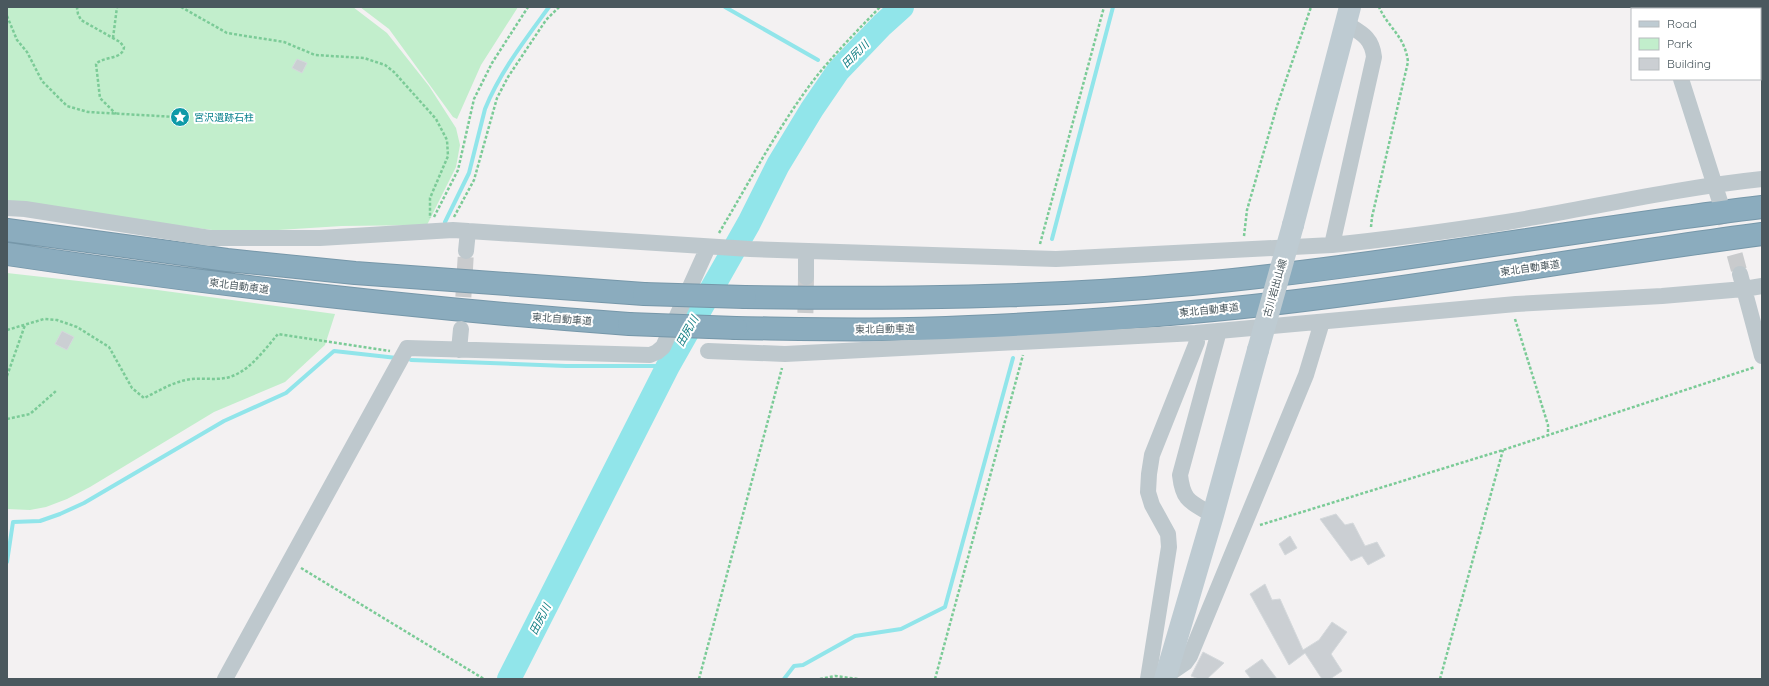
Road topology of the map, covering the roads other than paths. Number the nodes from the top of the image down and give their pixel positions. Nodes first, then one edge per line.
1 (1348, 15) edge
2 (1681, 80) edge
3 (1762, 179) edge
4 (1714, 184) junction
5 (1762, 206) edge
6 (7, 208) edge
7 (1722, 208) tunnel mouth
8 (7, 230) edge
9 (461, 230) junction
10 (1762, 234) edge
11 (1332, 245) junction
12 (712, 247) junction
13 (466, 251) tunnel mouth
14 (806, 251) junction
15 (7, 254) edge
16 (806, 277) tunnel mouth
17 (1742, 282) junction
18 (1762, 286) edge
19 (1322, 322) junction
20 (461, 329) tunnel mouth
21 (1219, 331) junction
22 (1196, 333) junction
23 (805, 337) tunnel mouth
24 (460, 350) junction
25 (708, 351) dead end
26 (806, 353) junction
27 (1762, 356) edge
28 (1213, 515) junction
29 (1160, 678) edge
30 (225, 679) edge

1 - 11 street
1 - 28 street, 古川岩出山線, bridge
2 - 4 street
3 - 4 street
4 - 7 street
4 - 11 street
5 - 8 highway, bridge
6 - 9 street
9 - 12 street
9 - 13 street
10 - 15 highway, 東北自動車道, bridge
11 - 14 street
12 - 14 street
12 - 24 street
14 - 16 street
17 - 18 street
17 - 19 street
17 - 27 street
19 - 21 street
19 - 29 street
20 - 24 street
21 - 22 street
21 - 28 street
22 - 26 street
22 - 29 street
23 - 26 street
24 - 30 street
25 - 26 street
28 - 29 street, 古川岩出山線

